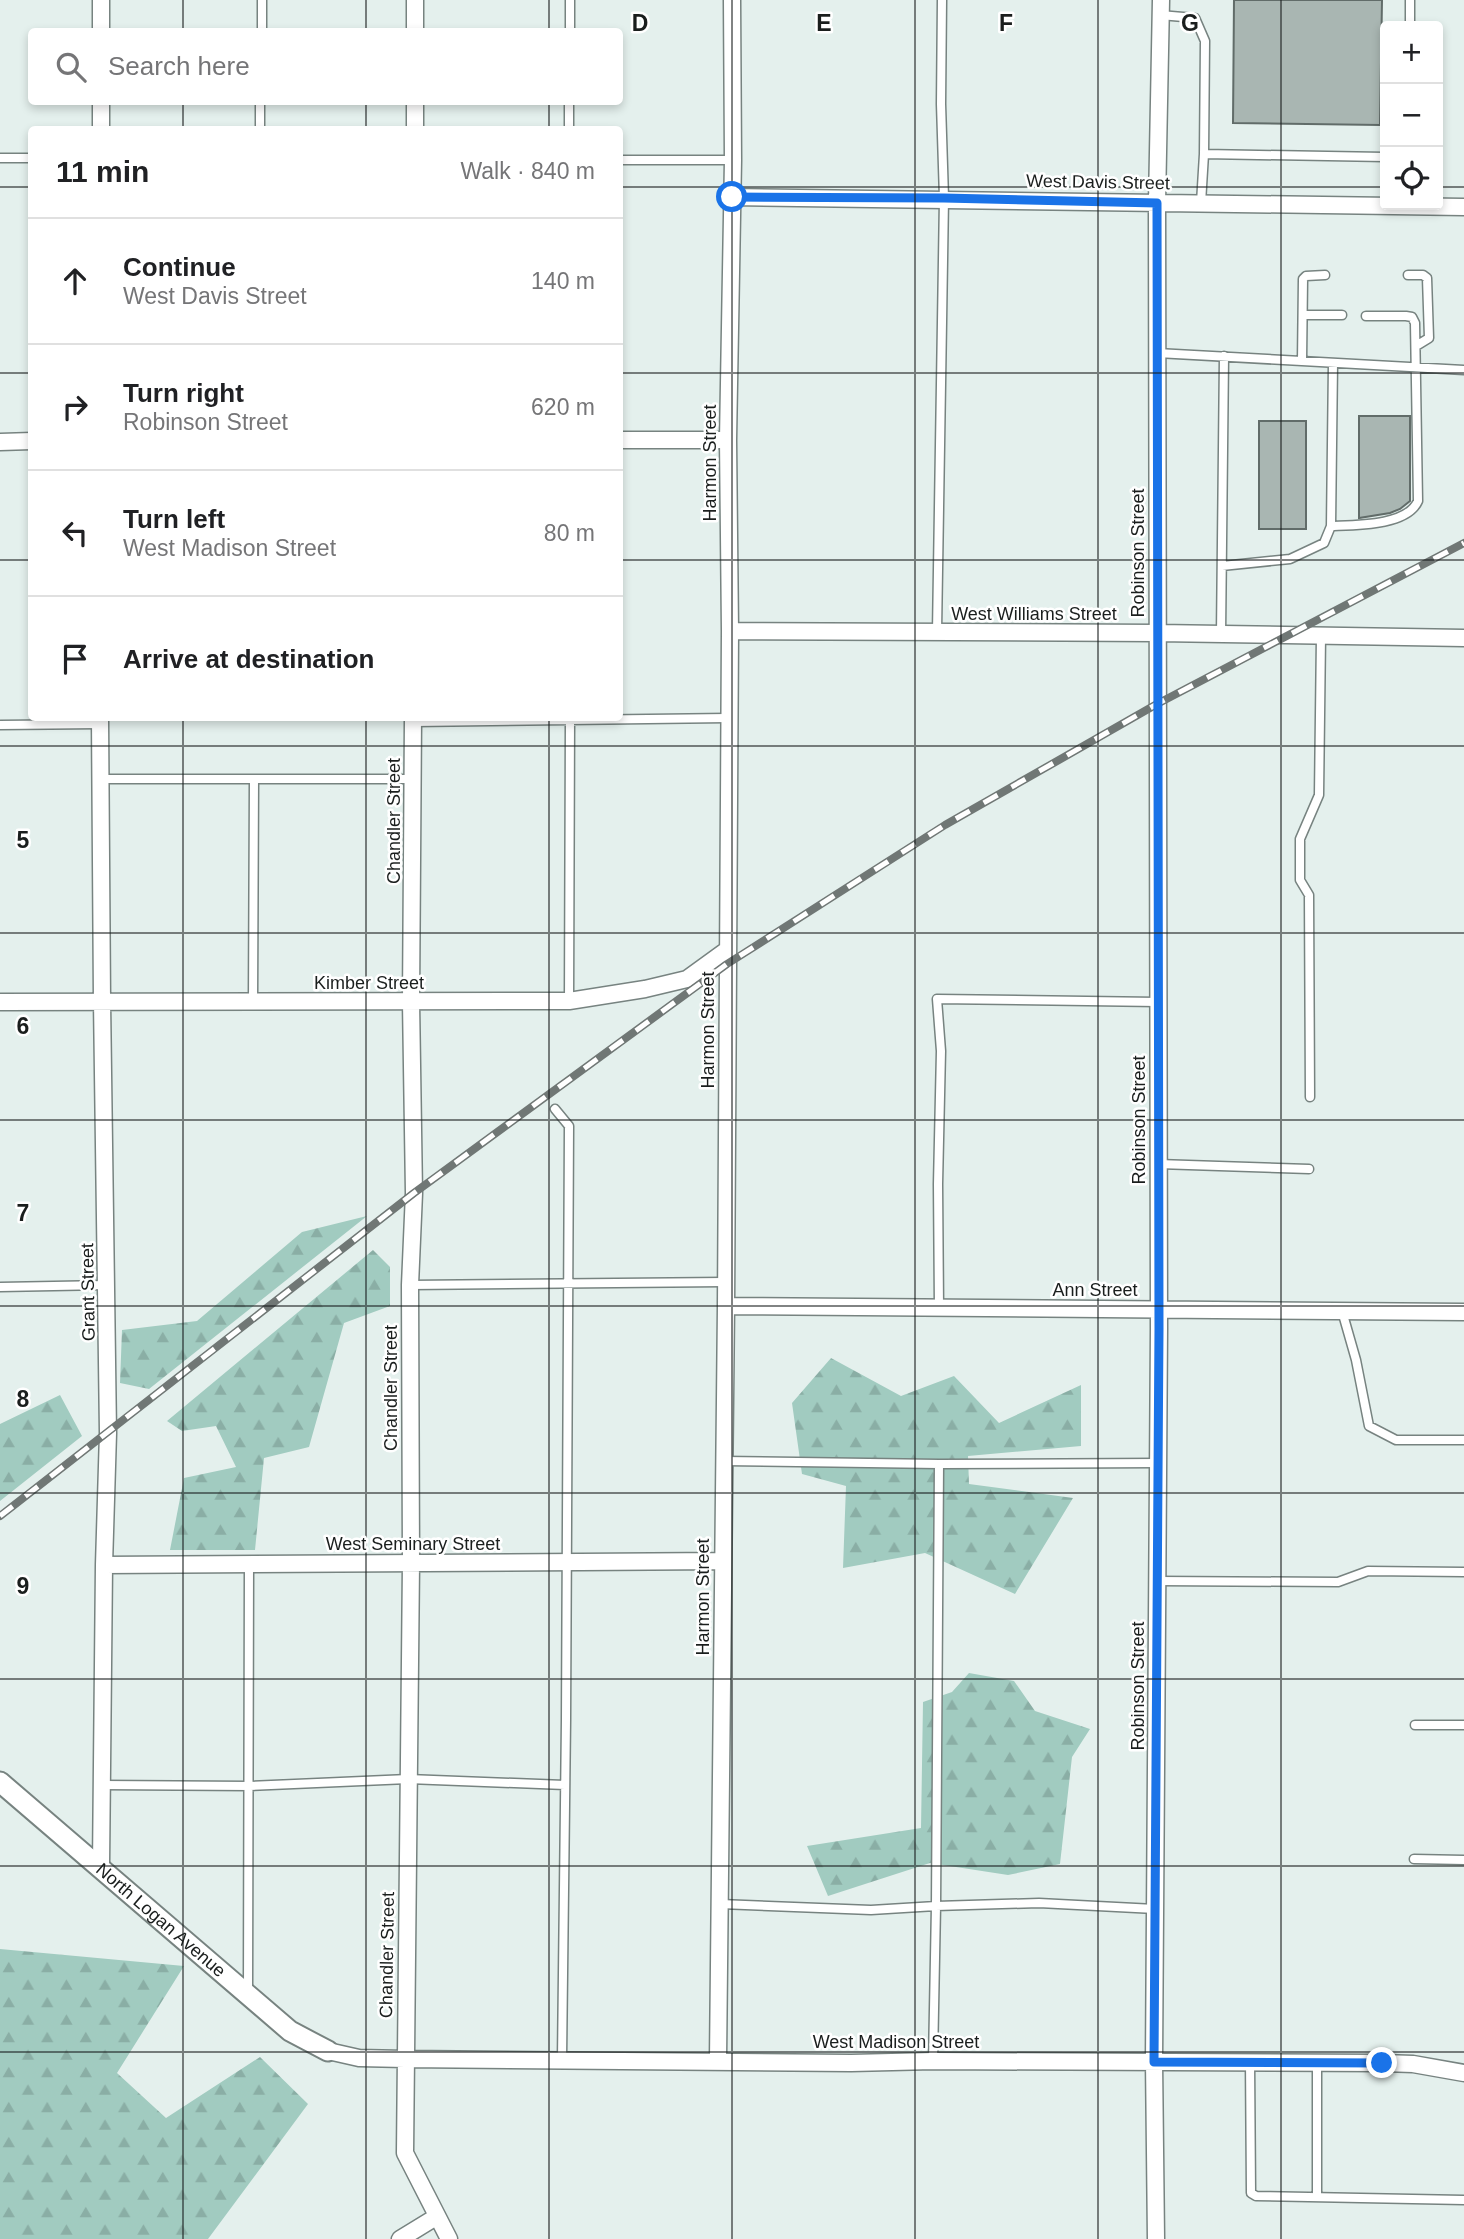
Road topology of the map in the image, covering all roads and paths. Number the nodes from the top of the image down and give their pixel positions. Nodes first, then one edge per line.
1 (101, 0) edge
2 (262, 0) edge
3 (415, 0) edge
4 (570, 0) edge
5 (732, 0) edge
6 (942, 0) edge
7 (1410, 0) edge
8 (1160, 8) edge
9 (1410, 21) edge
10 (101, 28) edge
11 (261, 28) edge
12 (415, 28) edge
13 (570, 28) edge
14 (101, 105) edge
15 (261, 105) edge
16 (415, 105) edge
17 (569, 105) edge
18 (101, 126) edge
19 (260, 126) edge
20 (415, 126) edge
21 (569, 126) edge
22 (1204, 155) junction
23 (1380, 157) edge
24 (0, 159) edge
25 (28, 159) edge
26 (623, 160) edge
27 (733, 160) junction
28 (732, 197) junction
29 (944, 198) junction
30 (1157, 203) junction
31 (1201, 203) junction
32 (1380, 206) edge
33 (1443, 207) edge
34 (1464, 207) edge
35 (1325, 275) dead end
36 (1408, 275) dead end
37 (1303, 315) junction
38 (1342, 315) dead end
39 (1366, 316) dead end
40 (1416, 346) junction
41 (1157, 353) junction
42 (1224, 356) junction
43 (1302, 361) junction
44 (1333, 363) junction
45 (1417, 368) junction
46 (1464, 370) edge
47 (623, 440) edge
48 (728, 440) junction
49 (0, 442) edge
50 (28, 442) edge
51 (1331, 526) junction
52 (1222, 566) junction
53 (730, 631) junction
54 (937, 632) junction
55 (1158, 633) junction
56 (1221, 635) junction
57 (1321, 636) junction
58 (1464, 638) edge
59 (728, 718) junction
60 (623, 719) edge
61 (100, 721) edge
62 (414, 721) edge
63 (569, 721) edge
64 (0, 725) edge
65 (101, 779) junction
66 (254, 779) junction
67 (413, 779) junction
68 (727, 950) junction
69 (102, 1001) junction
70 (569, 1001) junction
71 (0, 1002) edge
72 (253, 1002) junction
73 (411, 1002) junction
74 (1158, 1002) junction
75 (1310, 1097) dead end
76 (555, 1109) dead end
77 (1158, 1164) junction
78 (1309, 1169) dead end
79 (725, 1282) junction
80 (410, 1284) junction
81 (569, 1284) junction
82 (107, 1285) junction
83 (0, 1287) edge
84 (726, 1306) junction
85 (939, 1308) junction
86 (1159, 1309) junction
87 (1342, 1311) junction
88 (1464, 1312) edge
89 (1464, 1440) edge
90 (723, 1461) junction
91 (1158, 1464) junction
92 (939, 1465) junction
93 (723, 1561) junction
94 (411, 1563) junction
95 (567, 1563) junction
96 (249, 1564) junction
97 (104, 1565) junction
98 (1464, 1572) edge
99 (1158, 1581) junction
100 (1415, 1725) dead end
101 (1464, 1725) edge
102 (408, 1779) junction
103 (0, 1782) edge
104 (102, 1784) junction
105 (565, 1785) junction
106 (250, 1786) junction
107 (1414, 1859) dead end
108 (1464, 1860) edge
109 (100, 1866) junction
110 (720, 1904) junction
111 (936, 1906) junction
112 (1155, 1909) junction
113 (248, 1996) junction
114 (328, 2051) joint
115 (405, 2059) junction
116 (562, 2059) junction
117 (718, 2060) junction
118 (933, 2061) junction
119 (1154, 2062) junction
120 (1250, 2062) junction
121 (1317, 2063) junction
122 (1464, 2073) edge
123 (1317, 2197) junction
124 (1464, 2200) edge
125 (436, 2217) junction
126 (400, 2239) edge
127 (449, 2239) edge
128 (1156, 2239) edge

1 - 10 street
2 - 11 lane
3 - 12 street
4 - 13 lane
5 - 27 street, Harmon Street
6 - 29 lane
7 - 9 lane
8 - 22 lane
8 - 30 street, Robinson Street
14 - 18 street
15 - 19 lane
16 - 20 street
17 - 21 lane
22 - 23 lane
22 - 31 lane
24 - 25 lane
26 - 27 lane
27 - 28 street, Harmon Street
28 - 29 street, West Davis Street
28 - 48 street, Harmon Street
29 - 30 street, West Davis Street
29 - 54 lane
30 - 31 street, West Davis Street
30 - 41 street, Robinson Street
31 - 32 street, West Davis Street
33 - 34 street, West Davis Street
35 - 37 lane
36 - 40 lane
37 - 38 lane
37 - 43 lane
39 - 40 lane
40 - 45 lane
41 - 42 lane
41 - 55 street, Robinson Street
42 - 43 lane
42 - 52 lane
43 - 44 lane
44 - 45 lane
44 - 51 lane
45 - 46 lane
45 - 51 lane
47 - 48 street
48 - 53 street, Harmon Street
49 - 50 street
51 - 52 lane
52 - 56 lane
53 - 54 street, West Williams Street
53 - 59 street, Harmon Street
54 - 55 street, West Williams Street
55 - 56 street, West Williams Street
55 - 74 street, Robinson Street
56 - 57 street, West Williams Street
57 - 58 street, West Williams Street
57 - 75 lane
59 - 60 lane
59 - 68 street, Harmon Street
61 - 64 lane
61 - 65 street, Grant Street
62 - 67 street, Chandler Street
63 - 70 lane
65 - 66 lane
65 - 69 street, Grant Street
66 - 67 lane
66 - 72 lane
67 - 73 street, Chandler Street
68 - 70 street, Kimber Street
68 - 79 street, Harmon Street
69 - 71 street, Kimber Street
69 - 72 street, Kimber Street
69 - 82 street, Grant Street
70 - 73 street, Kimber Street
72 - 73 street, Kimber Street
73 - 80 street, Chandler Street
74 - 77 street, Robinson Street
74 - 85 lane
76 - 81 lane
77 - 78 lane
77 - 86 street, Robinson Street
79 - 81 lane
79 - 84 street, Harmon Street
80 - 81 lane
80 - 94 street, Chandler Street
81 - 95 lane
82 - 83 lane
82 - 97 street, Grant Street
84 - 85 street, Ann Street
84 - 90 street, Harmon Street
85 - 86 street, Ann Street
86 - 87 street, Ann Street
86 - 91 street, Robinson Street
87 - 88 street, Ann Street
87 - 89 lane
90 - 92 lane
90 - 93 street, Harmon Street
91 - 92 lane
91 - 99 street, Robinson Street
92 - 111 lane
93 - 95 street, West Seminary Street
93 - 110 street, Harmon Street
94 - 95 street, West Seminary Street
94 - 96 street, West Seminary Street
94 - 102 street, Chandler Street
95 - 105 lane
96 - 97 street, West Seminary Street
96 - 106 lane
97 - 104 street, Grant Street
98 - 99 lane
99 - 112 street, Robinson Street
100 - 101 lane
102 - 105 lane
102 - 106 lane
102 - 115 street, Chandler Street
103 - 109 street, North Logan Avenue
104 - 106 lane
104 - 109 street, Grant Street
105 - 116 lane
106 - 113 lane
107 - 108 lane
109 - 113 street, North Logan Avenue
110 - 111 lane
110 - 117 street, Harmon Street
111 - 112 lane
111 - 118 lane
112 - 119 street, Robinson Street
113 - 114 street, North Logan Avenue
114 - 115 street, West Madison Street
115 - 116 street, West Madison Street
115 - 125 street
116 - 117 street, West Madison Street
117 - 118 street, West Madison Street
118 - 119 street, West Madison Street
119 - 120 street, West Madison Street
119 - 128 street, Robinson Street
120 - 121 street, West Madison Street
120 - 123 lane
121 - 122 street, West Madison Street
121 - 123 lane
123 - 124 lane
125 - 126 street
125 - 127 street

